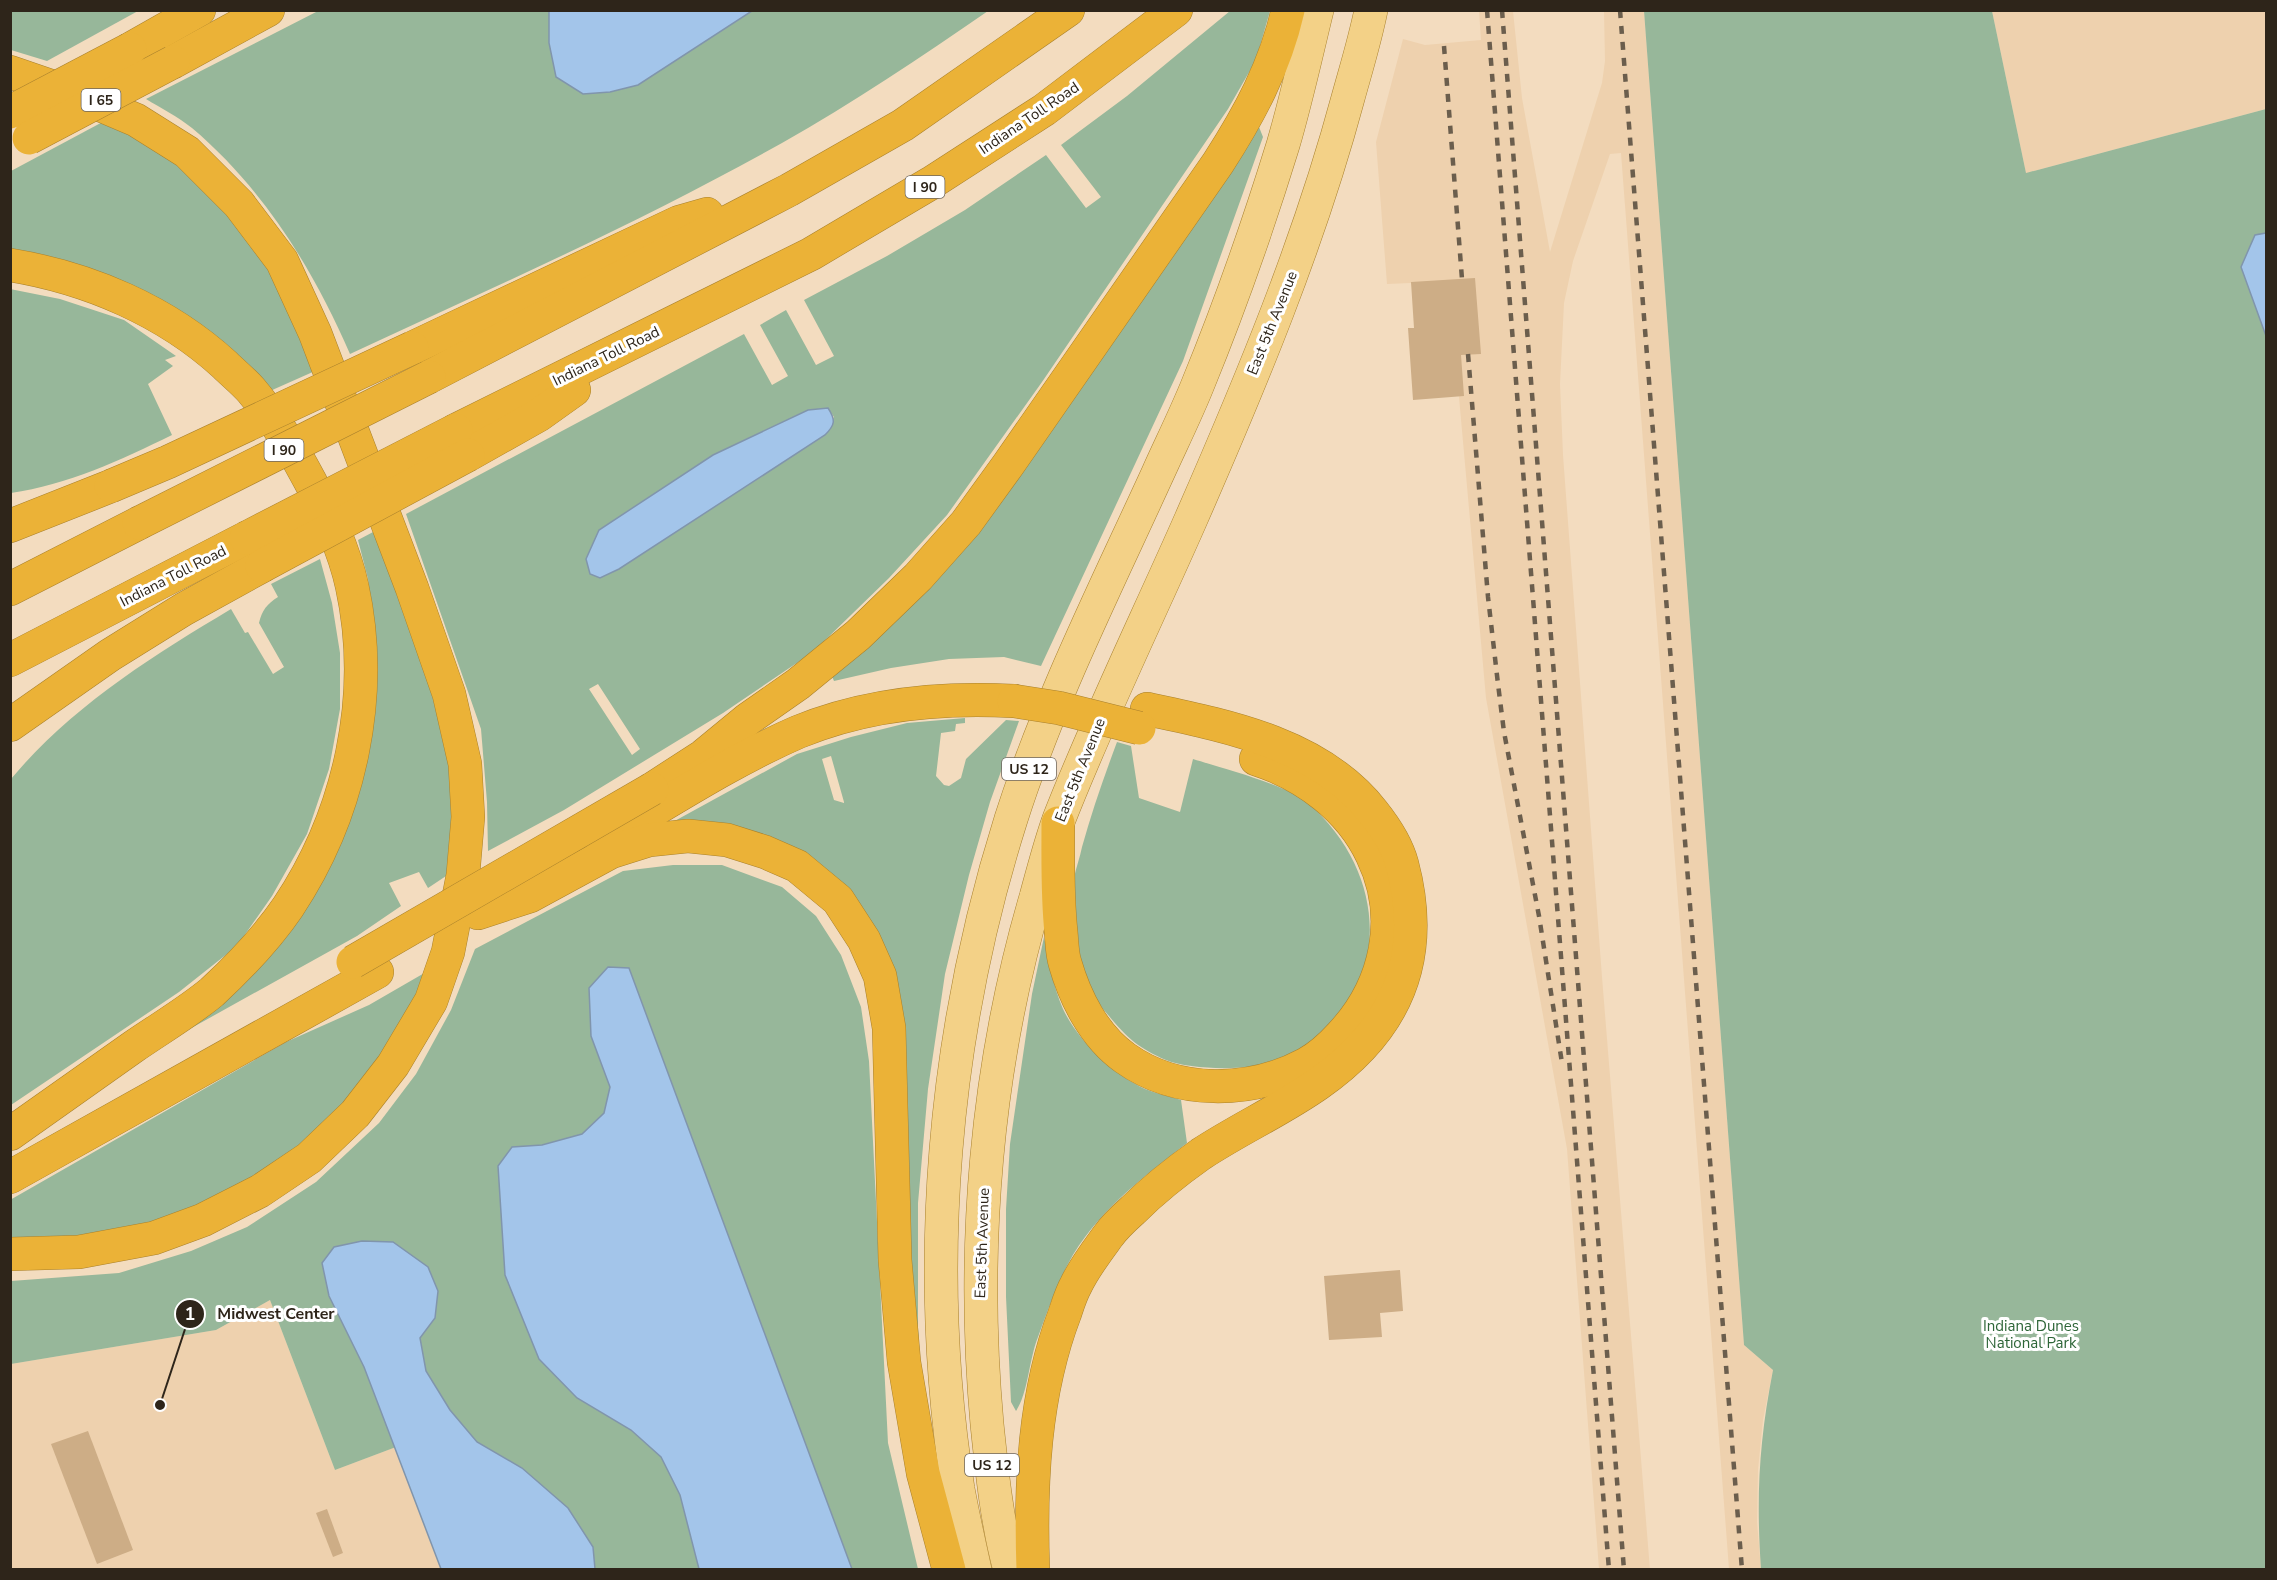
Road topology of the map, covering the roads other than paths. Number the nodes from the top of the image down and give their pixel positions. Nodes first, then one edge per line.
1 (199, 10) edge
2 (268, 10) edge
3 (1068, 10) edge
4 (1176, 10) edge
5 (1288, 10) edge
6 (1317, 10) edge
7 (1371, 10) edge
8 (10, 72) edge
9 (17, 132) edge
10 (789, 190) junction
11 (10, 265) edge
12 (10, 526) edge
13 (254, 552) junction
14 (10, 589) edge
15 (10, 660) edge
16 (1018, 692) junction
17 (1143, 718) junction
18 (10, 725) edge
19 (703, 756) junction
20 (658, 797) junction
21 (1058, 823) junction
22 (478, 913) junction
23 (365, 967) junction
24 (10, 1134) edge
25 (10, 1151) edge
26 (10, 1177) edge
27 (10, 1254) edge
28 (949, 1569) edge
29 (975, 1569) edge
30 (1010, 1569) edge
31 (1033, 1569) edge

1 - 9 highway, I 65, bridge
2 - 9 highway, I 65, bridge
3 - 10 highway, I 90
4 - 13 highway, Indiana Toll Road / I 90, bridge
5 - 19 highway
6 - 29 main road, US 12
7 - 21 main road, East 5th Avenue / US 12
8 - 27 highway
10 - 12 highway, bridge
10 - 14 highway, I 90, bridge
11 - 24 highway
13 - 15 highway, Indiana Toll Road / I 90
13 - 18 highway
16 - 17 highway, bridge
16 - 19 highway
16 - 20 highway
17 - 21 highway
17 - 31 highway
19 - 20 highway
20 - 22 highway
20 - 23 highway, bridge
21 - 30 main road, East 5th Avenue / US 12
22 - 23 highway
22 - 28 highway
23 - 25 highway
23 - 26 highway

